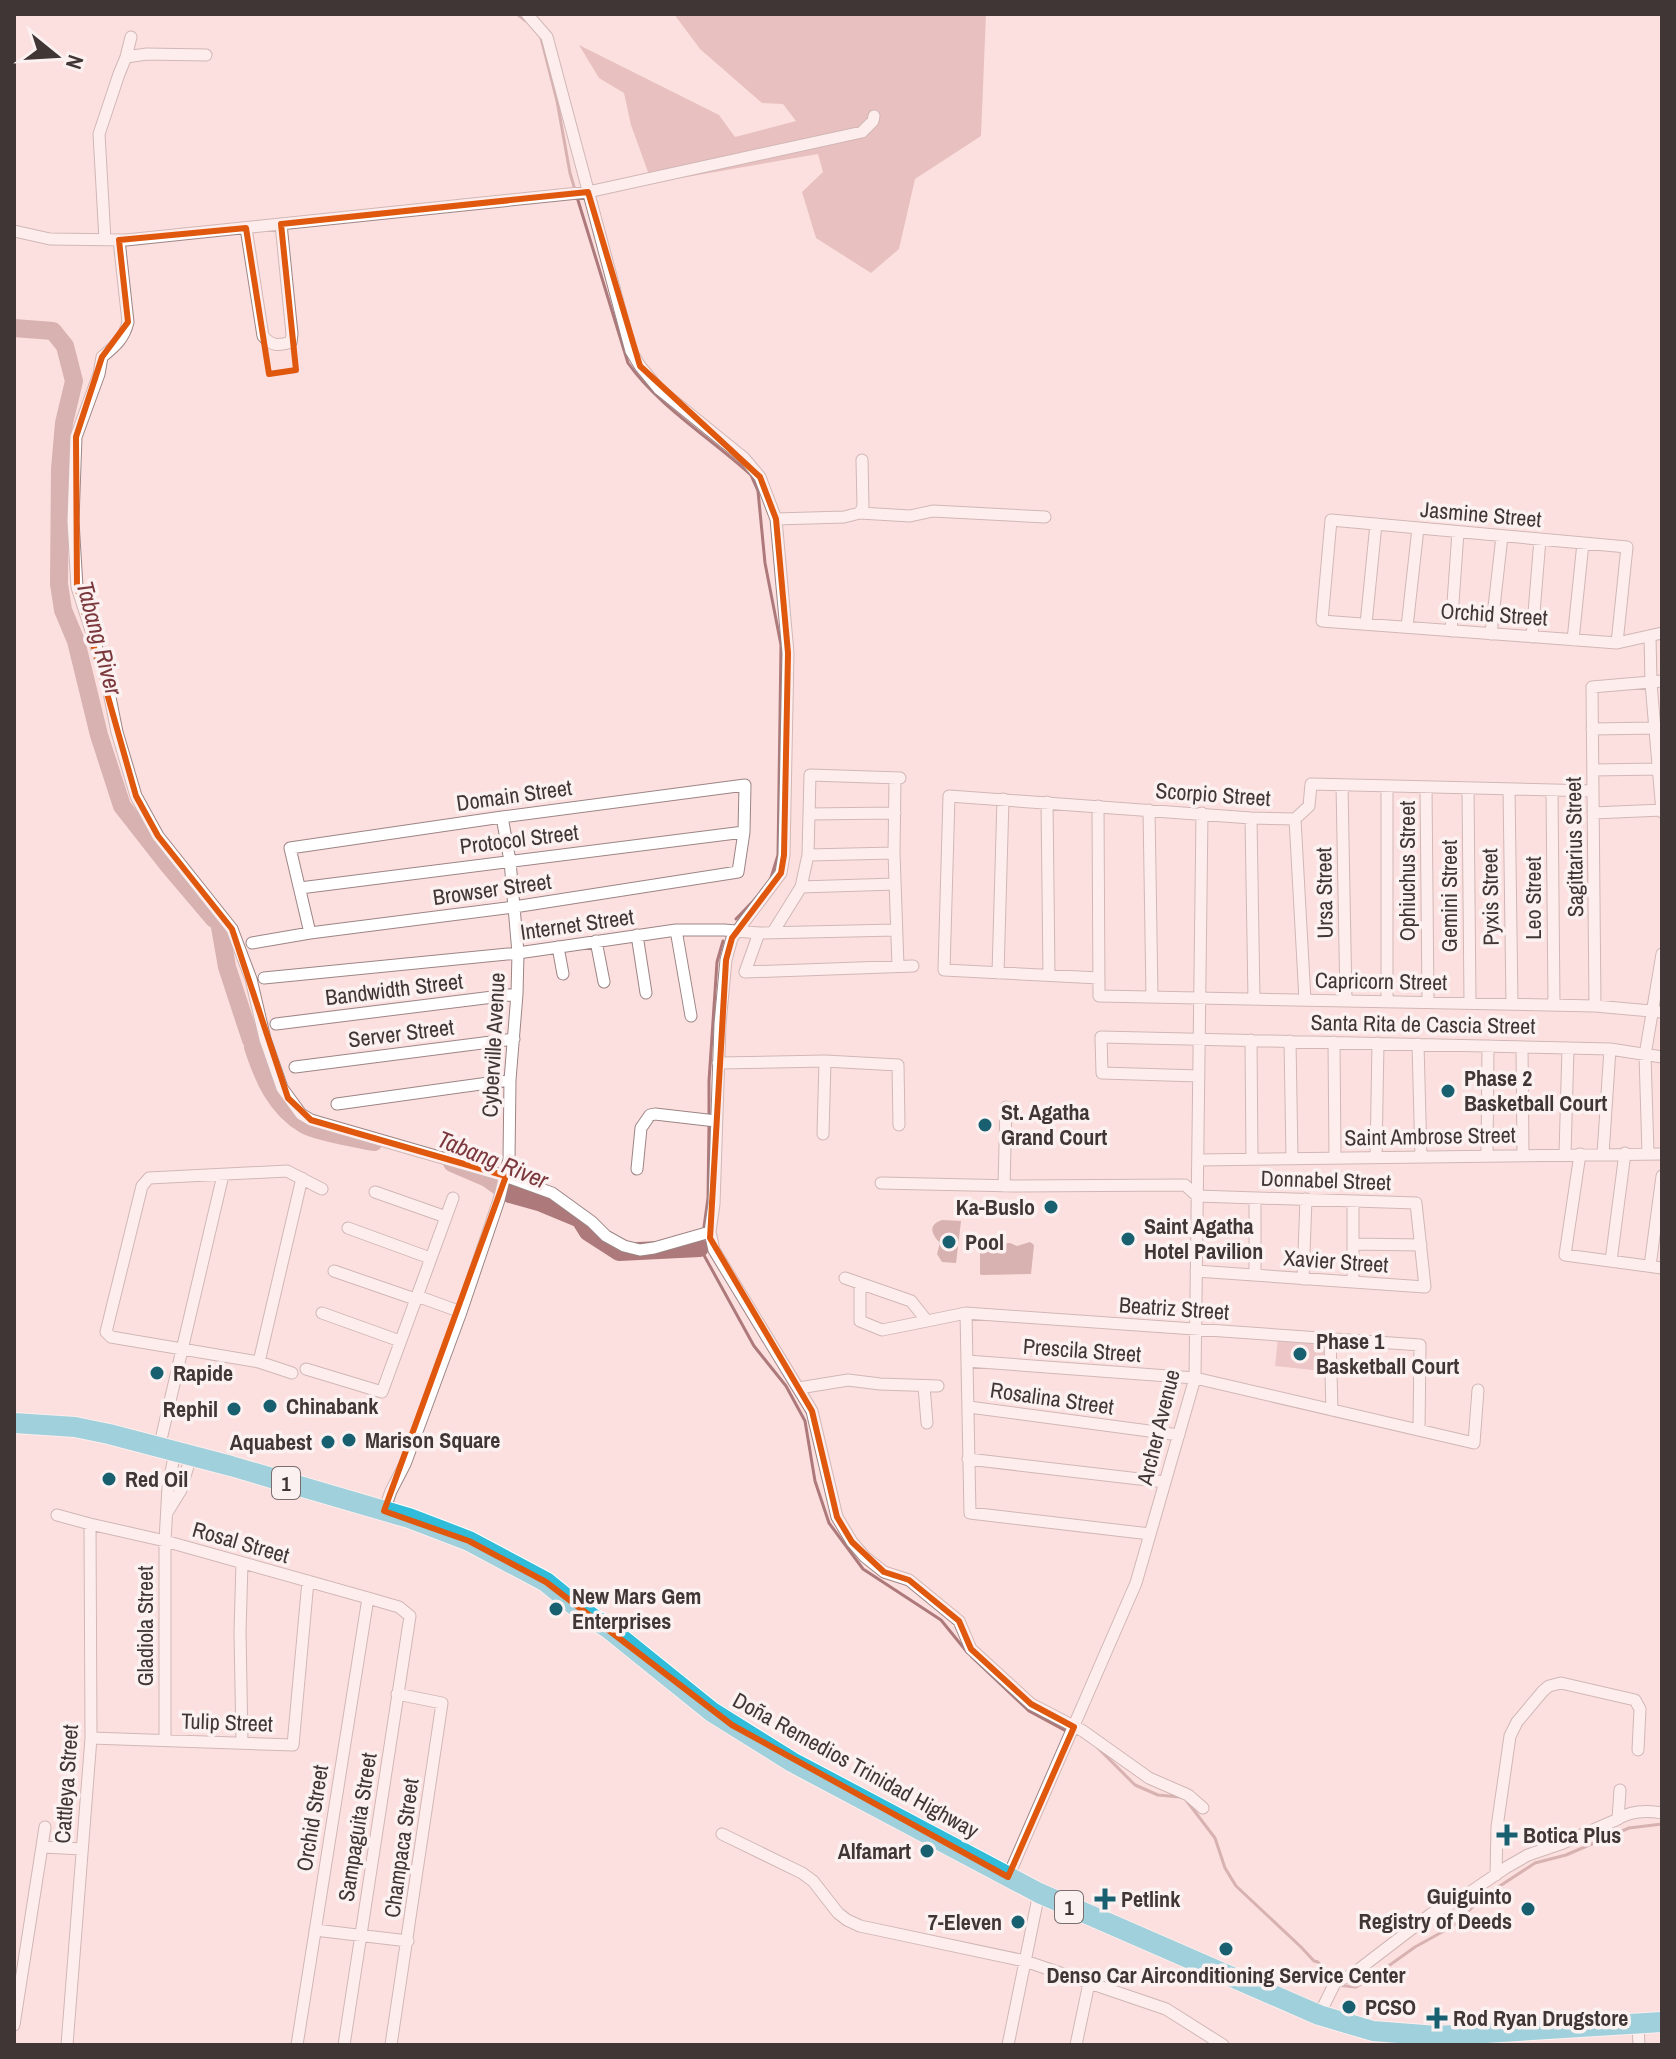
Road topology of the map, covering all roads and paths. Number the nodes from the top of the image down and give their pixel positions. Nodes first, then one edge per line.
1 (527, 14) edge
2 (131, 37) dead end
3 (206, 55) dead end
4 (126, 57) junction
5 (874, 116) dead end
6 (588, 192) junction
7 (281, 224) junction
8 (246, 228) junction
9 (14, 231) edge
10 (105, 240) junction
11 (119, 240) junction
12 (862, 460) dead end
13 (860, 513) junction
14 (1045, 517) dead end
15 (776, 519) junction
16 (1376, 524) junction
17 (1418, 528) junction
18 (1458, 532) junction
19 (1502, 536) junction
20 (1540, 539) junction
21 (1583, 543) junction
22 (1322, 621) joint
23 (1366, 624) junction
24 (1407, 627) junction
25 (1451, 631) junction
26 (1491, 634) junction
27 (1656, 634) edge
28 (1532, 637) junction
29 (1573, 640) junction
30 (1617, 643) junction
31 (1657, 682) edge
32 (1656, 728) junction
33 (1592, 729) junction
34 (1658, 769) junction
35 (1593, 770) junction
36 (1342, 785) junction
37 (1387, 786) junction
38 (1426, 787) junction
39 (1468, 788) junction
40 (1509, 789) junction
41 (1552, 790) junction
42 (1593, 791) junction
43 (1003, 799) junction
44 (1047, 802) junction
45 (1098, 806) junction
46 (1149, 810) junction
47 (1662, 811) edge
48 (895, 813) junction
49 (1202, 813) junction
50 (1593, 813) junction
51 (809, 814) junction
52 (502, 817) junction
53 (1251, 818) junction
54 (1295, 819) junction
55 (744, 832) junction
56 (894, 853) junction
57 (808, 855) junction
58 (510, 861) junction
59 (895, 884) junction
60 (801, 887) junction
61 (300, 888) junction
62 (514, 907) junction
63 (676, 930) junction
64 (896, 930) junction
65 (738, 931) junction
66 (773, 932) junction
67 (310, 933) junction
68 (759, 933) junction
69 (637, 935) junction
70 (596, 941) junction
71 (252, 943) dead end
72 (558, 947) junction
73 (518, 953) junction
74 (1662, 954) edge
75 (898, 966) junction
76 (913, 966) dead end
77 (998, 973) junction
78 (563, 974) dead end
79 (1049, 975) junction
80 (264, 978) dead end
81 (1099, 978) junction
82 (604, 982) dead end
83 (646, 993) dead end
84 (517, 994) junction
85 (1152, 997) junction
86 (1200, 998) junction
87 (1254, 999) junction
88 (1305, 1000) junction
89 (1346, 1001) junction
90 (1387, 1001) junction
91 (1428, 1002) junction
92 (1470, 1003) junction
93 (1512, 1004) junction
94 (1554, 1005) junction
95 (1595, 1006) junction
96 (1657, 1012) edge
97 (691, 1016) dead end
98 (276, 1024) dead end
99 (514, 1039) junction
100 (1199, 1039) junction
101 (1251, 1040) junction
102 (1290, 1041) junction
103 (1334, 1042) junction
104 (1378, 1043) junction
105 (1418, 1044) junction
106 (1488, 1046) junction
107 (1522, 1047) junction
108 (1568, 1048) junction
109 (1610, 1049) junction
110 (1645, 1055) junction
111 (1662, 1057) edge
112 (825, 1061) junction
113 (718, 1063) junction
114 (295, 1067) dead end
115 (1199, 1076) junction
116 (510, 1080) junction
117 (337, 1104) dead end
118 (1006, 1107) dead end
119 (711, 1120) junction
120 (899, 1125) dead end
121 (823, 1134) dead end
122 (1625, 1153) junction
123 (1648, 1153) junction
124 (1565, 1154) junction
125 (1580, 1154) junction
126 (1603, 1154) junction
127 (1662, 1154) edge
128 (1523, 1155) junction
129 (1487, 1156) junction
130 (1376, 1157) junction
131 (1421, 1157) junction
132 (1292, 1158) junction
133 (1335, 1158) junction
134 (1252, 1159) junction
135 (1198, 1160) junction
136 (637, 1169) dead end
137 (223, 1175) junction
138 (1662, 1176) edge
139 (302, 1178) junction
140 (505, 1178) junction
141 (881, 1183) dead end
142 (1004, 1186) junction
143 (322, 1189) dead end
144 (375, 1192) dead end
145 (1197, 1196) junction
146 (453, 1198) dead end
147 (1255, 1198) junction
148 (1306, 1199) junction
149 (1353, 1201) junction
150 (446, 1217) junction
151 (348, 1228) dead end
152 (710, 1232) junction
153 (1353, 1244) junction
154 (1421, 1245) junction
155 (430, 1258) junction
156 (1611, 1261) junction
157 (1656, 1267) edge
158 (334, 1271) dead end
159 (1196, 1271) junction
160 (1255, 1275) junction
161 (845, 1278) dead end
162 (1303, 1279) junction
163 (1353, 1282) junction
164 (860, 1283) junction
165 (1425, 1287) joint
166 (416, 1298) junction
167 (461, 1312) junction
168 (322, 1313) dead end
169 (966, 1313) junction
170 (927, 1321) junction
171 (1195, 1329) junction
172 (1330, 1339) junction
173 (400, 1341) junction
174 (182, 1349) junction
175 (967, 1361) junction
176 (259, 1362) junction
177 (306, 1369) dead end
178 (292, 1373) dead end
179 (1195, 1378) junction
180 (924, 1386) junction
181 (938, 1386) dead end
182 (799, 1388) junction
183 (1478, 1390) dead end
184 (969, 1407) junction
185 (1332, 1410) junction
186 (14, 1423) edge
187 (927, 1423) dead end
188 (1419, 1430) junction
189 (1179, 1435) junction
190 (175, 1452) junction
191 (968, 1459) junction
192 (1165, 1482) junction
193 (384, 1511) junction
194 (57, 1515) dead end
195 (90, 1524) junction
196 (1150, 1534) junction
197 (165, 1541) junction
198 (242, 1563) junction
199 (308, 1581) junction
200 (368, 1598) junction
201 (410, 1616) joint
202 (397, 1694) junction
203 (1074, 1727) junction
204 (91, 1738) junction
205 (165, 1740) junction
206 (242, 1743) junction
207 (1638, 1750) dead end
208 (1620, 1790) dead end
209 (1203, 1808) dead end
210 (1662, 1813) edge
211 (1618, 1819) junction
212 (45, 1827) dead end
213 (722, 1834) dead end
214 (42, 1847) junction
215 (82, 1849) junction
216 (1496, 1875) junction
217 (1008, 1877) junction
218 (1039, 1893) junction
219 (315, 1930) junction
220 (361, 1935) junction
221 (408, 1941) junction
222 (1025, 1961) junction
223 (1089, 1983) junction
224 (1319, 2015) junction
225 (1662, 2022) edge
226 (14, 2025) edge
227 (1638, 2035) edge
228 (1437, 2041) edge
229 (67, 2045) edge
230 (297, 2045) edge
231 (344, 2045) edge
232 (391, 2045) edge
233 (1008, 2045) edge
234 (1076, 2045) edge
235 (1223, 2045) edge

1 - 6 street
2 - 4 street
3 - 4 street
4 - 10 street
5 - 6 street
6 - 7 street
6 - 15 street
7 - 8 street
7 - 8 street
8 - 11 street
9 - 10 street
10 - 11 street
11 - 140 street
12 - 13 street
13 - 14 street
13 - 15 street
15 - 65 street
16 - 17 street, Jasmine Street
16 - 22 street, Jasmine Street
16 - 23 street
17 - 18 street, Jasmine Street
17 - 24 street
18 - 19 street, Jasmine Street
18 - 25 street
19 - 20 street, Jasmine Street
19 - 26 street
20 - 21 street, Jasmine Street
20 - 28 street
21 - 29 street
21 - 30 street, Jasmine Street
22 - 23 street, Orchid Street
23 - 24 street, Orchid Street
24 - 25 street, Orchid Street
25 - 26 street, Orchid Street
26 - 28 street, Orchid Street
27 - 30 street, Orchid Street
27 - 31 street
28 - 29 street, Orchid Street
29 - 30 street, Orchid Street
31 - 32 street
31 - 33 street, Sagittarius Street
32 - 33 street
32 - 34 street
33 - 35 street, Sagittarius Street
34 - 35 street
34 - 47 street
35 - 42 street, Sagittarius Street
36 - 37 street, Scorpio Street
36 - 54 street, Scorpio Street
36 - 89 street, Ursa Street
37 - 38 street, Scorpio Street
37 - 90 street
38 - 39 street, Scorpio Street
38 - 91 street, Ophiuchus Street
39 - 40 street, Scorpio Street
39 - 92 street, Gemini Street
40 - 41 street, Scorpio Street
40 - 93 street, Pyxis Street
41 - 42 street, Scorpio Street
41 - 94 street, Leo Street
42 - 50 street, Sagittarius Street
43 - 44 street, Scorpio Street
43 - 77 street
43 - 77 street, Scorpio Street
44 - 45 street, Scorpio Street
44 - 79 street
45 - 46 street, Scorpio Street
45 - 81 street
46 - 49 street, Scorpio Street
46 - 85 street
47 - 50 street
48 - 51 street
48 - 51 street
48 - 56 street
49 - 53 street, Scorpio Street
49 - 86 street, Archer Avenue
50 - 95 street, Sagittarius Street
51 - 57 street
52 - 55 street, Domain Street
52 - 58 street, Cyberville Avenue
52 - 61 street, Domain Street
53 - 54 street, Scorpio Street
53 - 87 street
54 - 88 street
55 - 58 street, Protocol Street
55 - 62 street, Browser Street
56 - 57 street
56 - 59 street
57 - 60 street
58 - 61 street, Protocol Street
58 - 62 street, Cyberville Avenue
59 - 60 street
59 - 64 street
60 - 66 street
61 - 67 street
62 - 67 street, Browser Street
62 - 73 street, Cyberville Avenue
63 - 65 street, Internet Street
63 - 69 street, Internet Street
63 - 97 street
64 - 66 street, Internet Street
64 - 75 street
65 - 68 street, Internet Street
65 - 113 street
66 - 68 street, Internet Street
67 - 71 street, Browser Street
68 - 75 street
69 - 70 street, Internet Street
69 - 83 street
70 - 72 street, Internet Street
70 - 82 street
72 - 73 street, Internet Street
72 - 78 street
73 - 80 street, Internet Street
73 - 84 street, Cyberville Avenue
74 - 96 street
75 - 76 street
77 - 79 street
79 - 81 street
81 - 85 street, Capricorn Street
84 - 98 street, Bandwidth Street
84 - 99 street, Cyberville Avenue
85 - 86 street, Capricorn Street
86 - 87 street, Capricorn Street
86 - 100 street, Archer Avenue
87 - 88 street, Capricorn Street
88 - 89 street, Capricorn Street
89 - 90 street, Capricorn Street
90 - 91 street, Capricorn Street
91 - 92 street, Capricorn Street
92 - 93 street, Capricorn Street
93 - 94 street, Capricorn Street
94 - 95 street, Capricorn Street
95 - 96 street, Capricorn Street
96 - 110 street
99 - 114 street, Server Street
99 - 116 street, Cyberville Avenue
100 - 101 street, Santa Rita de Cascia Street
100 - 115 street, Archer Avenue
100 - 115 street, Santa Rita de Cascia Street
101 - 102 street, Santa Rita de Cascia Street
101 - 134 street
102 - 103 street, Santa Rita de Cascia Street
102 - 132 street
103 - 104 street, Santa Rita de Cascia Street
103 - 133 street
104 - 105 street, Santa Rita de Cascia Street
104 - 130 street
105 - 106 street, Santa Rita de Cascia Street
105 - 131 street
106 - 107 street, Santa Rita de Cascia Street
106 - 129 street
107 - 108 street, Santa Rita de Cascia Street
107 - 128 street
108 - 109 street, Santa Rita de Cascia Street
108 - 124 street
109 - 110 street, Santa Rita de Cascia Street
109 - 126 street
110 - 111 street, Santa Rita de Cascia Street
110 - 123 street
112 - 113 street
112 - 120 street
112 - 121 street
113 - 119 street
115 - 135 street, Archer Avenue
116 - 117 street
116 - 140 street, Cyberville Avenue
118 - 142 street
119 - 136 street
119 - 152 street
122 - 123 street, Saint Ambrose Street
122 - 126 street, Saint Ambrose Street
122 - 156 street
123 - 127 street, Saint Ambrose Street
124 - 125 street, Saint Ambrose Street
124 - 128 street, Saint Ambrose Street
125 - 126 street, Saint Ambrose Street
125 - 156 street
128 - 129 street, Saint Ambrose Street
129 - 131 street, Saint Ambrose Street
130 - 131 street, Saint Ambrose Street
130 - 133 street, Saint Ambrose Street
132 - 133 street, Saint Ambrose Street
132 - 134 street, Saint Ambrose Street
134 - 135 street, Saint Ambrose Street
135 - 145 street, Archer Avenue
137 - 139 street
137 - 174 street, Gladiola Street
137 - 174 street
138 - 157 street
139 - 143 street
139 - 176 street
140 - 152 street
140 - 167 street, Cyberville Avenue
141 - 142 street, Donnabel Street
142 - 145 street, Donnabel Street
144 - 150 street
145 - 147 street, Donnabel Street
145 - 159 street, Archer Avenue
146 - 150 street
147 - 148 street, Donnabel Street
147 - 160 street
148 - 149 street, Donnabel Street
148 - 162 street
149 - 153 street
149 - 154 street, Donnabel Street
150 - 155 street
151 - 155 street
152 - 182 street
153 - 154 street
153 - 163 street
154 - 165 street, Donnabel Street
155 - 166 street
156 - 157 street
158 - 166 street
159 - 160 street, Xavier Street
159 - 171 street, Archer Avenue
160 - 162 street, Xavier Street
161 - 164 street
162 - 163 street, Xavier Street
163 - 165 street, Xavier Street
164 - 170 street
164 - 170 street, Beatriz Street
166 - 167 street
166 - 173 street
167 - 193 street, Cyberville Avenue
168 - 173 street
169 - 170 street, Beatriz Street
169 - 171 street, Beatriz Street
169 - 175 street
171 - 172 street, Beatriz Street
171 - 179 street, Archer Avenue
172 - 185 street
172 - 188 street, Beatriz Street
173 - 177 street
174 - 176 street
174 - 190 street, Gladiola Street
175 - 179 street, Prescila Street
175 - 184 street
176 - 178 street
179 - 185 street, Prescila Street
179 - 189 street, Archer Avenue
180 - 181 street
180 - 182 street
180 - 187 street
182 - 203 street
183 - 188 street, Prescila Street
184 - 189 street, Rosalina Street
184 - 191 street
185 - 188 street, Prescila Street
186 - 190 highway, Doña Remedios Trinidad Highway / 1
189 - 192 street, Archer Avenue
190 - 193 highway, Doña Remedios Trinidad Highway / 1
190 - 197 street, Gladiola Street
191 - 192 street
191 - 196 street
192 - 196 street, Archer Avenue
193 - 217 highway, Doña Remedios Trinidad Highway / 1
194 - 195 street, Rosal Street
195 - 197 street, Rosal Street
195 - 204 street, Cattleya Street
196 - 203 street, Archer Avenue
197 - 198 street, Rosal Street
197 - 205 street, Gladiola Street
198 - 199 street, Rosal Street
198 - 206 street
199 - 200 street, Rosal Street
199 - 206 street, Tulip Street
200 - 201 street, Rosal Street
200 - 219 street, Orchid Street
201 - 202 street, Sampaguita Street
202 - 220 street, Sampaguita Street
202 - 221 street, Champaca Street
203 - 209 street
203 - 217 street, Archer Avenue
204 - 205 street, Tulip Street
204 - 215 street, Cattleya Street
205 - 206 street, Tulip Street
207 - 216 street
208 - 211 street
210 - 211 street
211 - 216 street
212 - 214 street
213 - 222 street
214 - 215 street
214 - 226 street
215 - 229 street, Cattleya Street
216 - 224 street
217 - 218 highway, Doña Remedios Trinidad Highway / 1
218 - 222 street
218 - 224 highway, Doña Remedios Trinidad Highway / 1
219 - 220 street
219 - 230 street, Orchid Street
220 - 221 street
220 - 231 street, Sampaguita Street
221 - 232 street, Champaca Street
222 - 223 street
222 - 233 street
223 - 234 street
223 - 235 street
224 - 228 highway, Doña Remedios Trinidad Highway / 1
225 - 227 highway, Doña Remedios Trinidad Highway / 1
227 - 228 highway, Doña Remedios Trinidad Highway / 1

